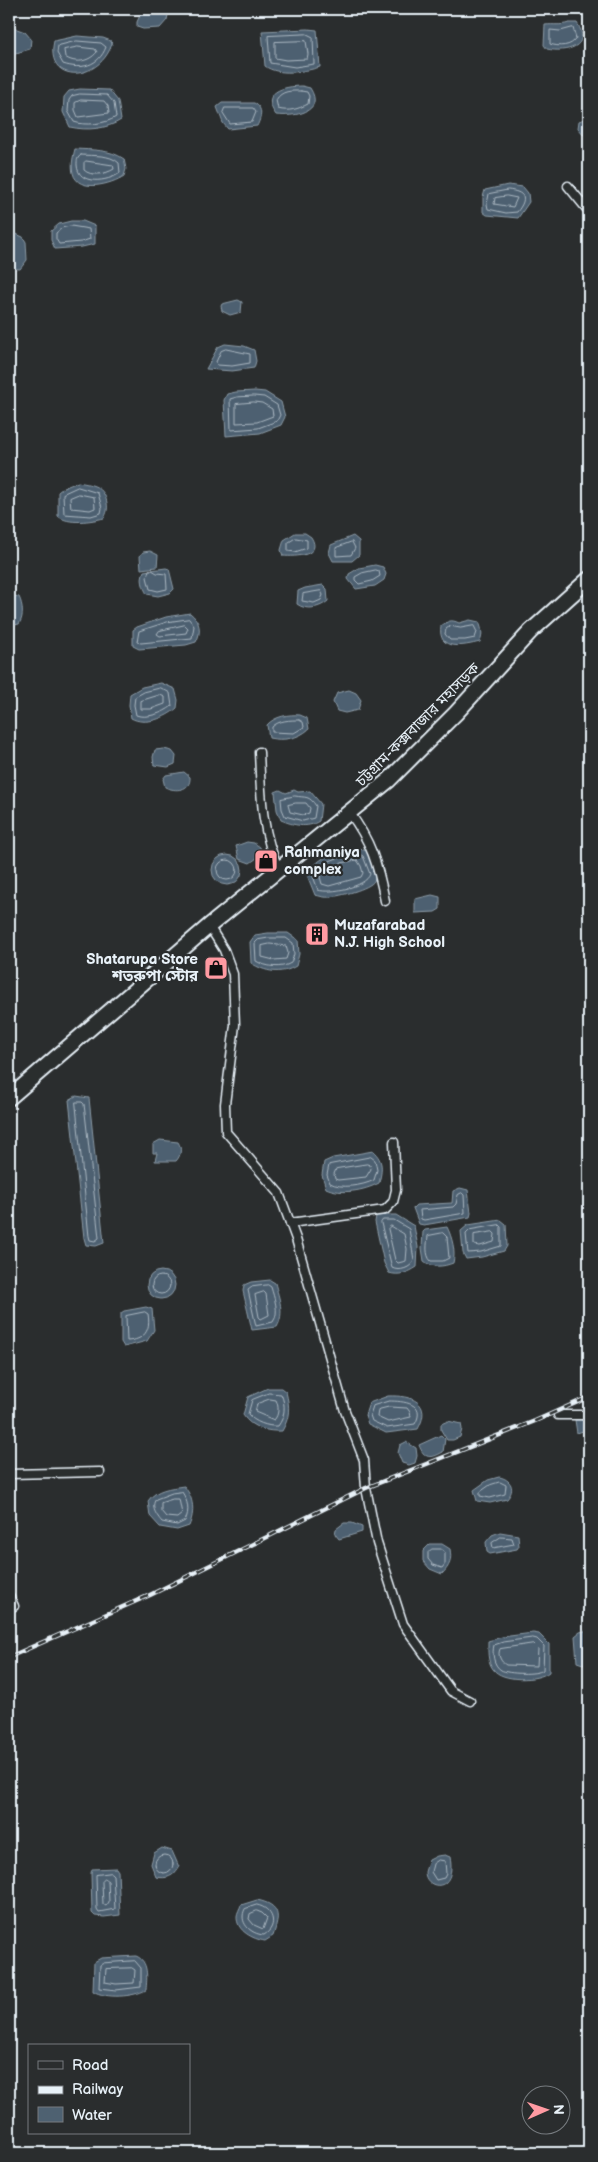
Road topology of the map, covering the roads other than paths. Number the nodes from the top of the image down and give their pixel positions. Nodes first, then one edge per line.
1 (568, 186) dead end
2 (589, 208) edge
3 (589, 579) edge
4 (259, 752) dead end
5 (350, 812) junction
6 (279, 869) junction
7 (385, 900) dead end
8 (209, 926) junction
9 (9, 1098) edge
10 (394, 1142) dead end
11 (290, 1223) junction
12 (558, 1415) dead end
13 (589, 1415) edge
14 (100, 1472) dead end
15 (9, 1474) edge
16 (9, 1596) edge
17 (14, 1606) dead end
18 (470, 1700) dead end
19 (493, 2153) edge
20 (518, 2153) edge

1 - 2 street
3 - 5 highway, চট্টগ্রাম-কক্সবাজার মহাসড়ক
4 - 6 street
5 - 6 highway, চট্টগ্রাম-কক্সবাজার মহাসড়ক
5 - 7 street
6 - 8 highway, চট্টগ্রাম-কক্সবাজার মহাসড়ক
8 - 9 highway, চট্টগ্রাম-কক্সবাজার মহাসড়ক
8 - 11 street
10 - 11 street
11 - 18 street
12 - 13 street
14 - 15 street
16 - 17 street
19 - 20 street

